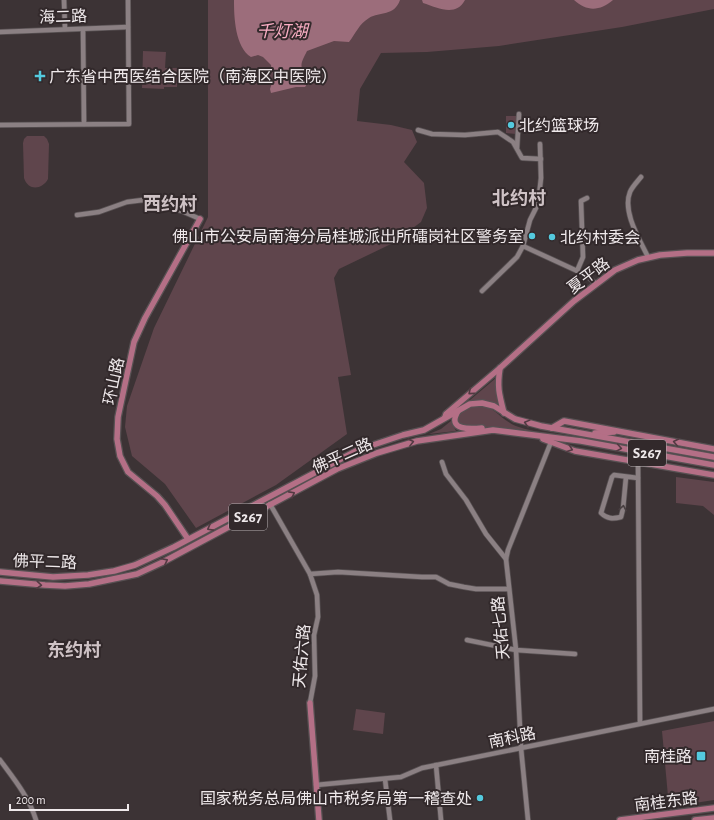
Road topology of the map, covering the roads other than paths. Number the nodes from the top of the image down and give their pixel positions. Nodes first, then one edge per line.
1 (64, 0) edge
2 (128, 0) edge
3 (128, 27) junction
4 (65, 29) junction
5 (83, 29) junction
6 (0, 32) edge
7 (519, 114) dead end
8 (84, 124) junction
9 (0, 125) edge
10 (418, 130) dead end
11 (540, 144) dead end
12 (517, 148) junction
13 (541, 159) junction
14 (641, 177) dead end
15 (587, 198) dead end
16 (77, 215) dead end
17 (200, 219) joint
18 (524, 246) junction
19 (714, 253) edge
20 (648, 257) junction
21 (577, 271) junction
22 (596, 284) junction
23 (482, 291) dead end
24 (500, 368) junction
25 (459, 410) junction
26 (504, 413) junction
27 (445, 418) junction
28 (585, 424) junction
29 (552, 428) junction
30 (493, 430) junction
31 (572, 431) junction
32 (624, 432) junction
33 (583, 433) junction
34 (534, 435) junction
35 (551, 442) junction
36 (714, 450) edge
37 (714, 457) edge
38 (638, 461) junction
39 (442, 462) dead end
40 (714, 465) edge
41 (714, 475) edge
42 (626, 477) junction
43 (638, 478) junction
44 (270, 504) junction
45 (188, 539) junction
46 (506, 559) junction
47 (0, 572) edge
48 (310, 574) junction
49 (0, 581) edge
50 (509, 589) junction
51 (467, 640) dead end
52 (516, 650) junction
53 (575, 654) dead end
54 (310, 703) joint
55 (714, 709) edge
56 (640, 723) junction
57 (521, 748) junction
58 (0, 760) edge
59 (436, 766) junction
60 (385, 778) junction
61 (316, 785) junction
62 (714, 808) edge
63 (714, 818) edge
64 (36, 820) edge
65 (319, 820) edge
66 (390, 820) edge
67 (441, 820) edge
68 (528, 820) edge
69 (620, 820) edge
70 (695, 820) edge

1 - 4 street
2 - 3 street
3 - 5 street, 海二路
3 - 8 street
4 - 5 street, 海二路
4 - 6 street, 海二路
5 - 8 street
7 - 12 street
8 - 9 street
10 - 12 street
11 - 13 street
12 - 13 street
13 - 18 street
14 - 20 street
15 - 21 street
16 - 17 street
17 - 45 main road, 环山路
18 - 21 street
18 - 23 street
19 - 20 main road, 夏平路
20 - 22 main road, 夏平路
21 - 22 street
22 - 24 main road, 夏平路
24 - 26 main road
24 -> 27 main road, 夏平路
25 - 26 main road, 佛平二路
25 - 27 main road, 佛平二路
25 - 30 main road
29 -> 26 main road, S267
27 -> 45 main road, 佛平二路
28 - 29 main road
28 - 31 main road
28 - 32 main road
29 - 31 main road, S267
30 - 34 main road, 佛平二路 / S267
44 -> 30 main road, 佛平二路 / S267
31 - 33 main road, S267
32 - 33 main road
36 -> 32 main road
33 - 37 main road, S267
34 - 35 main road
34 -> 40 main road, 佛平二路 / S267
35 -> 38 main road
35 - 46 street, 天佑七路
38 - 41 main road
38 - 43 street
39 - 46 street
42 -> 42 street
42 - 43 street
43 - 56 street
44 - 48 street, 天佑六路
49 -> 44 main road, 佛平二路 / S267
45 - 47 main road, 佛平二路
46 - 50 street, 天佑七路
48 - 50 street
48 - 54 street, 天佑六路
50 - 52 street, 天佑七路
51 - 52 street
52 - 53 street
52 - 57 street, 天佑七路
54 - 61 main road, 天佑六路
55 - 56 street, 南科路
56 - 57 street, 南科路
57 - 59 street, 南科路
57 - 68 street, 天佑七路
58 - 64 street
59 - 60 street, 南科路
59 - 67 street
60 - 61 street, 南科路
60 - 66 street
61 - 65 main road, 天佑六路
62 - 69 main road, 南桂东路
63 - 70 main road, 南桂东路

